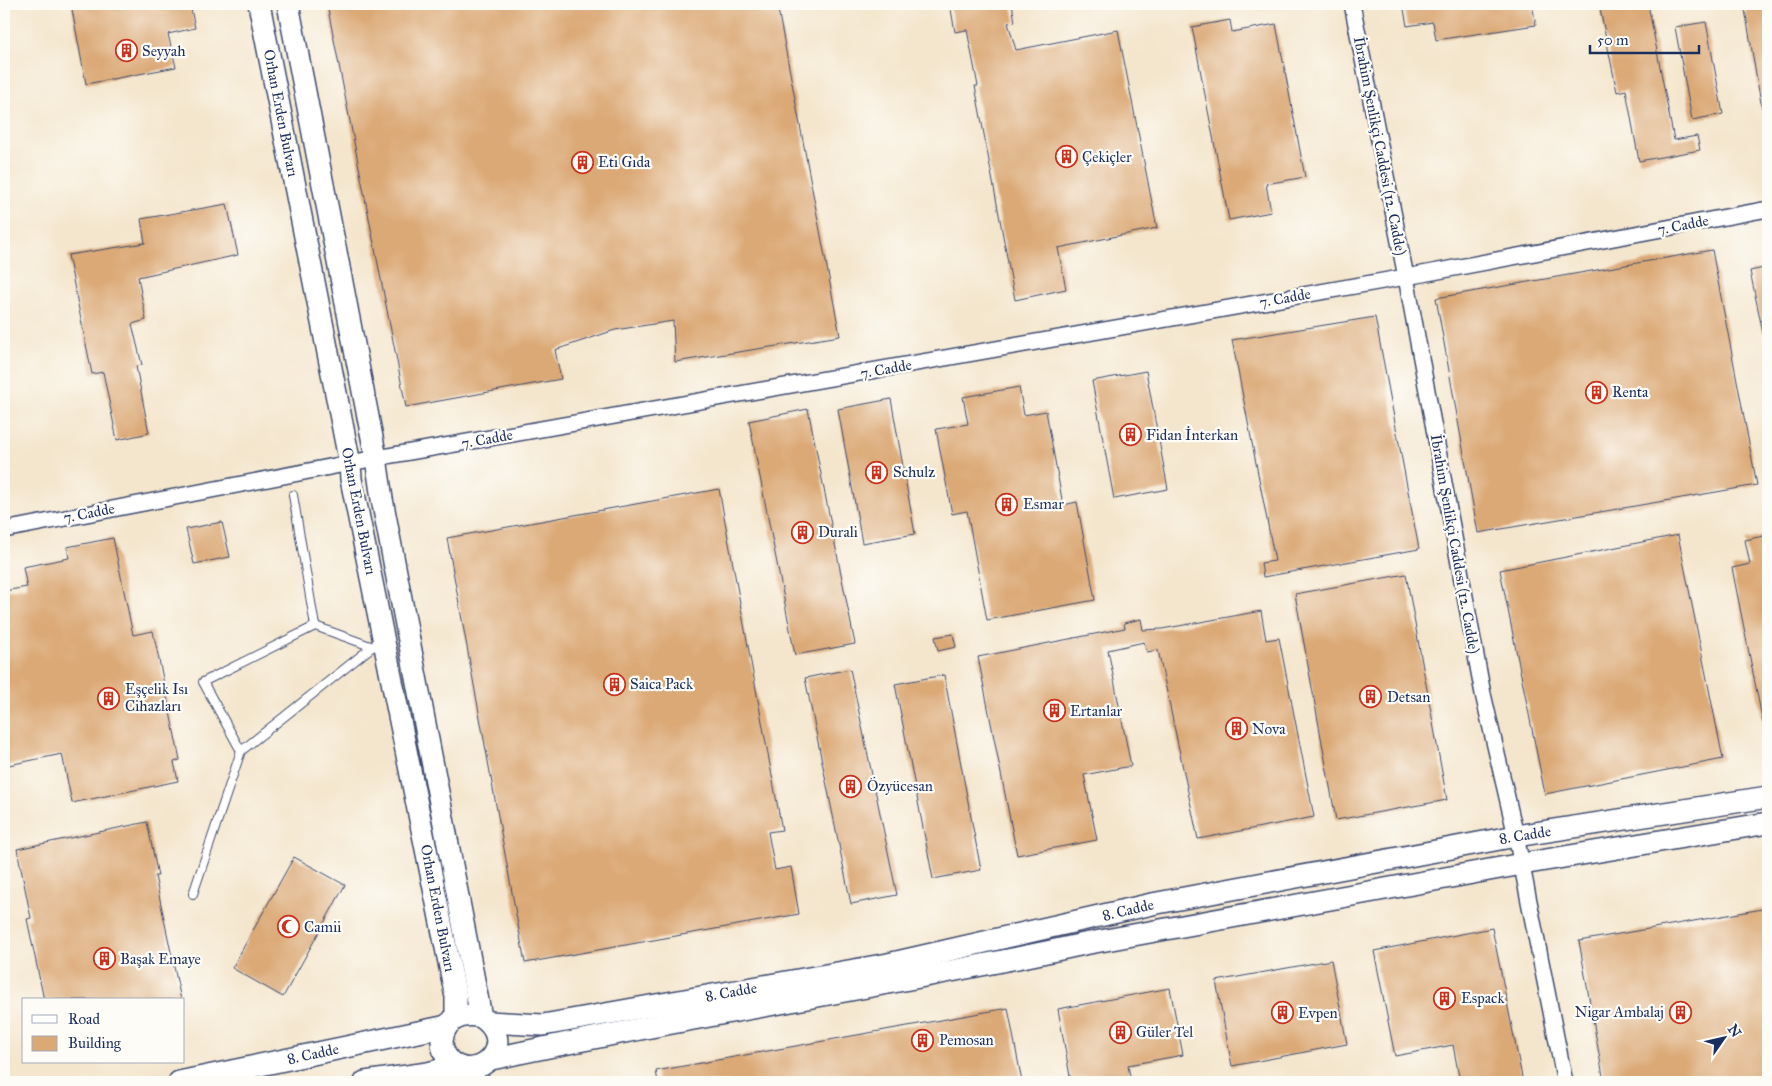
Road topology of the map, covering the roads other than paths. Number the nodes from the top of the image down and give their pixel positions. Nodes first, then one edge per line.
1 (259, 4) edge
2 (288, 4) edge
3 (1352, 4) edge
4 (1768, 209) edge
5 (1406, 277) junction
6 (376, 458) junction
7 (350, 464) junction
8 (292, 495) dead end
9 (4, 530) edge
10 (315, 626) junction
11 (378, 642) junction
12 (241, 751) junction
13 (1768, 797) edge
14 (1768, 823) edge
15 (1516, 836) junction
16 (1522, 864) junction
17 (193, 894) dead end
18 (485, 1019) junction
19 (451, 1022) junction
20 (489, 1069) edge
21 (462, 1072) edge
22 (179, 1082) edge
23 (365, 1082) edge
24 (1565, 1082) edge

1 - 7 street, Orhan Erden Bulvarı
2 - 6 street, Orhan Erden Bulvarı
3 - 5 street, İbrahim Şenlikçi Caddesi (12. Cadde)
4 - 5 street, 7. Cadde
5 - 6 street, 7. Cadde
5 - 15 street, İbrahim Şenlikçi Caddesi (12. Cadde)
6 - 7 street, 7. Cadde
6 - 18 street, Orhan Erden Bulvarı
7 - 9 street, 7. Cadde
7 - 11 street, Orhan Erden Bulvarı
8 - 10 lane
10 - 11 lane
10 - 12 lane
11 - 12 lane
11 - 19 street, Orhan Erden Bulvarı
12 - 17 lane
13 - 15 street, 8. Cadde
14 - 16 street, 8. Cadde
15 - 16 street, İbrahim Şenlikçi Caddesi (12. Cadde)
15 - 18 street, 8. Cadde
16 - 20 street, 8. Cadde
16 - 24 street, İbrahim Şenlikçi Caddesi (12. Cadde)
18 - 19 street
18 - 20 street, Orhan Erden Bulvarı
19 - 21 street, Orhan Erden Bulvarı
19 - 22 street, 8. Cadde
20 - 21 street
21 - 23 street

